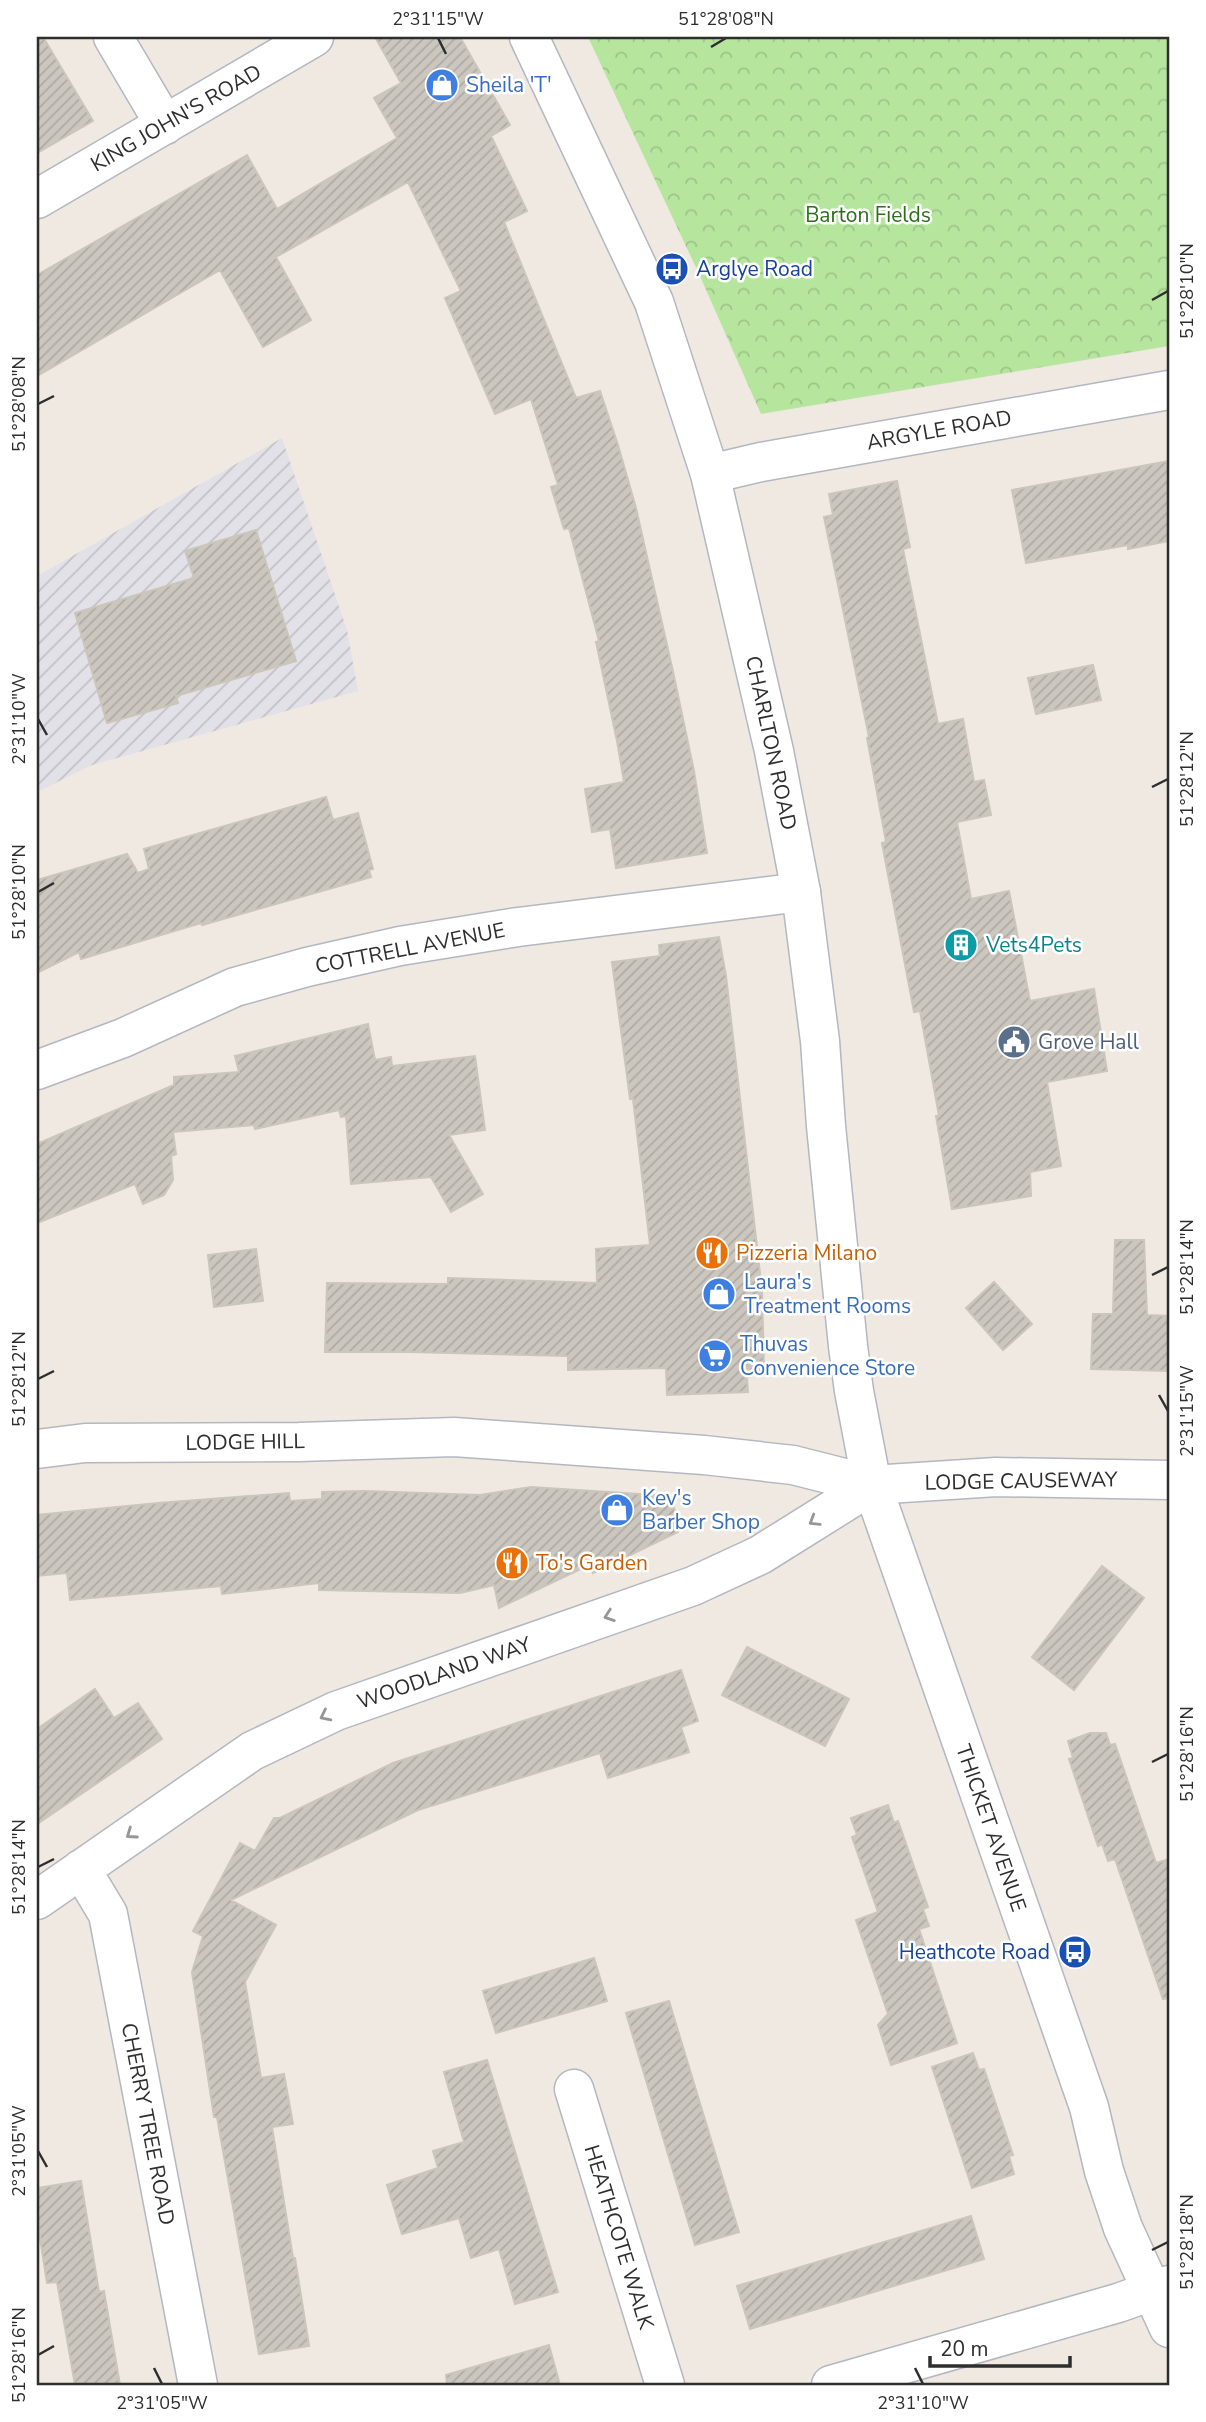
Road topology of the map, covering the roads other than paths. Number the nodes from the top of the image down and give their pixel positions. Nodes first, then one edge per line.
1 (113, 37) edge
2 (314, 37) edge
3 (529, 37) edge
4 (165, 125) junction
5 (37, 200) edge
6 (1169, 390) edge
7 (710, 474) junction
8 (801, 892) junction
9 (37, 1070) edge
10 (37, 1449) edge
11 (1169, 1480) edge
12 (872, 1485) junction
13 (81, 1869) junction
14 (37, 1900) edge
15 (574, 2089) dead end
16 (1160, 2288) edge
17 (1169, 2328) edge
18 (198, 2385) edge
19 (665, 2385) edge
20 (831, 2385) edge

1 - 4 street
2 - 4 street, KING JOHN'S ROAD
3 - 7 street, CHARLTON ROAD
4 - 5 street, KING JOHN'S ROAD
6 - 7 street, ARGYLE ROAD
7 - 8 street, CHARLTON ROAD
8 - 9 street, COTTRELL AVENUE
8 - 12 street, CHARLTON ROAD
10 - 12 street, LODGE HILL
11 - 12 street, LODGE CAUSEWAY
12 -> 13 street, WOODLAND WAY
12 - 16 street, THICKET AVENUE
13 - 14 street, WOODLAND WAY
13 - 18 street, CHERRY TREE ROAD
15 - 19 street, HEATHCOTE WALK
16 - 17 street, THICKET AVENUE
16 - 20 street

